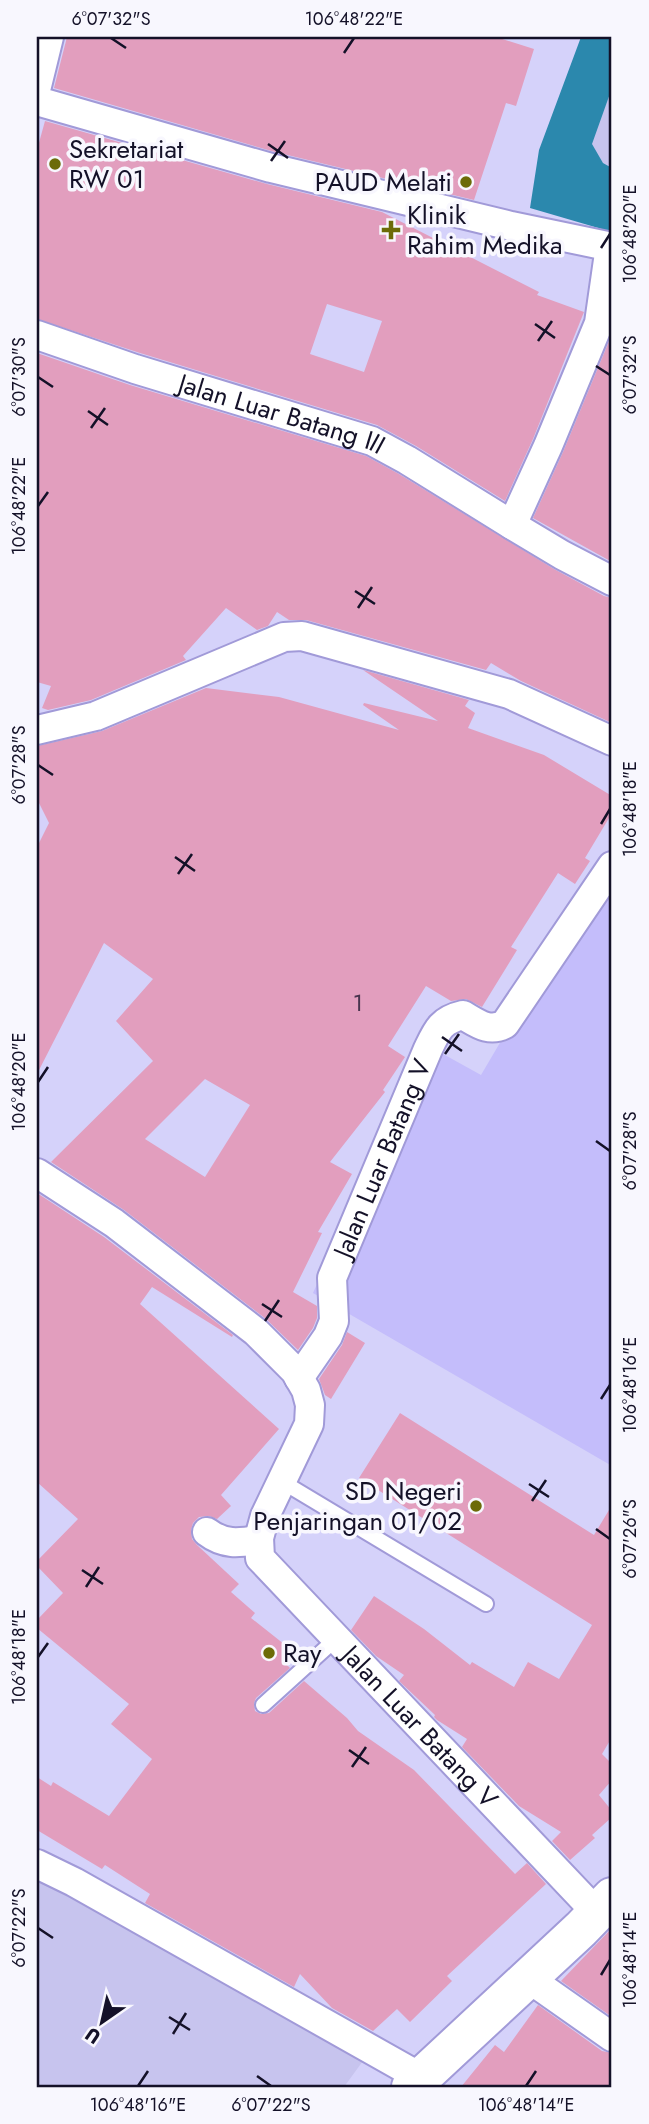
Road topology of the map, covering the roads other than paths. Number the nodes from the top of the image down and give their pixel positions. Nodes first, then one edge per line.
1 (49, 37) edge
2 (37, 86) edge
3 (37, 101) edge
4 (611, 247) edge
5 (37, 335) edge
6 (512, 525) junction
7 (612, 581) edge
8 (37, 730) edge
9 (612, 741) edge
10 (612, 866) edge
11 (37, 1173) edge
12 (299, 1378) junction
13 (281, 1481) junction
14 (207, 1532) dead end
15 (259, 1540) junction
16 (486, 1604) dead end
17 (337, 1638) junction
18 (263, 1705) dead end
19 (37, 1864) edge
20 (604, 1905) edge
21 (528, 1978) junction
22 (612, 2036) edge
23 (415, 2082) edge

1 - 2 street
3 - 4 street
4 - 6 street
5 - 6 street, Jalan Luar Batang III
6 - 7 street, Jalan Luar Batang III
8 - 9 street
10 - 12 street, Jalan Luar Batang V
11 - 12 street
12 - 13 street
13 - 15 street
13 - 16 lane
14 - 15 street
15 - 17 street, Jalan Luar Batang V
17 - 18 lane
17 - 20 street, Jalan Luar Batang V
19 - 23 street
20 - 21 street
21 - 22 street
21 - 23 street

